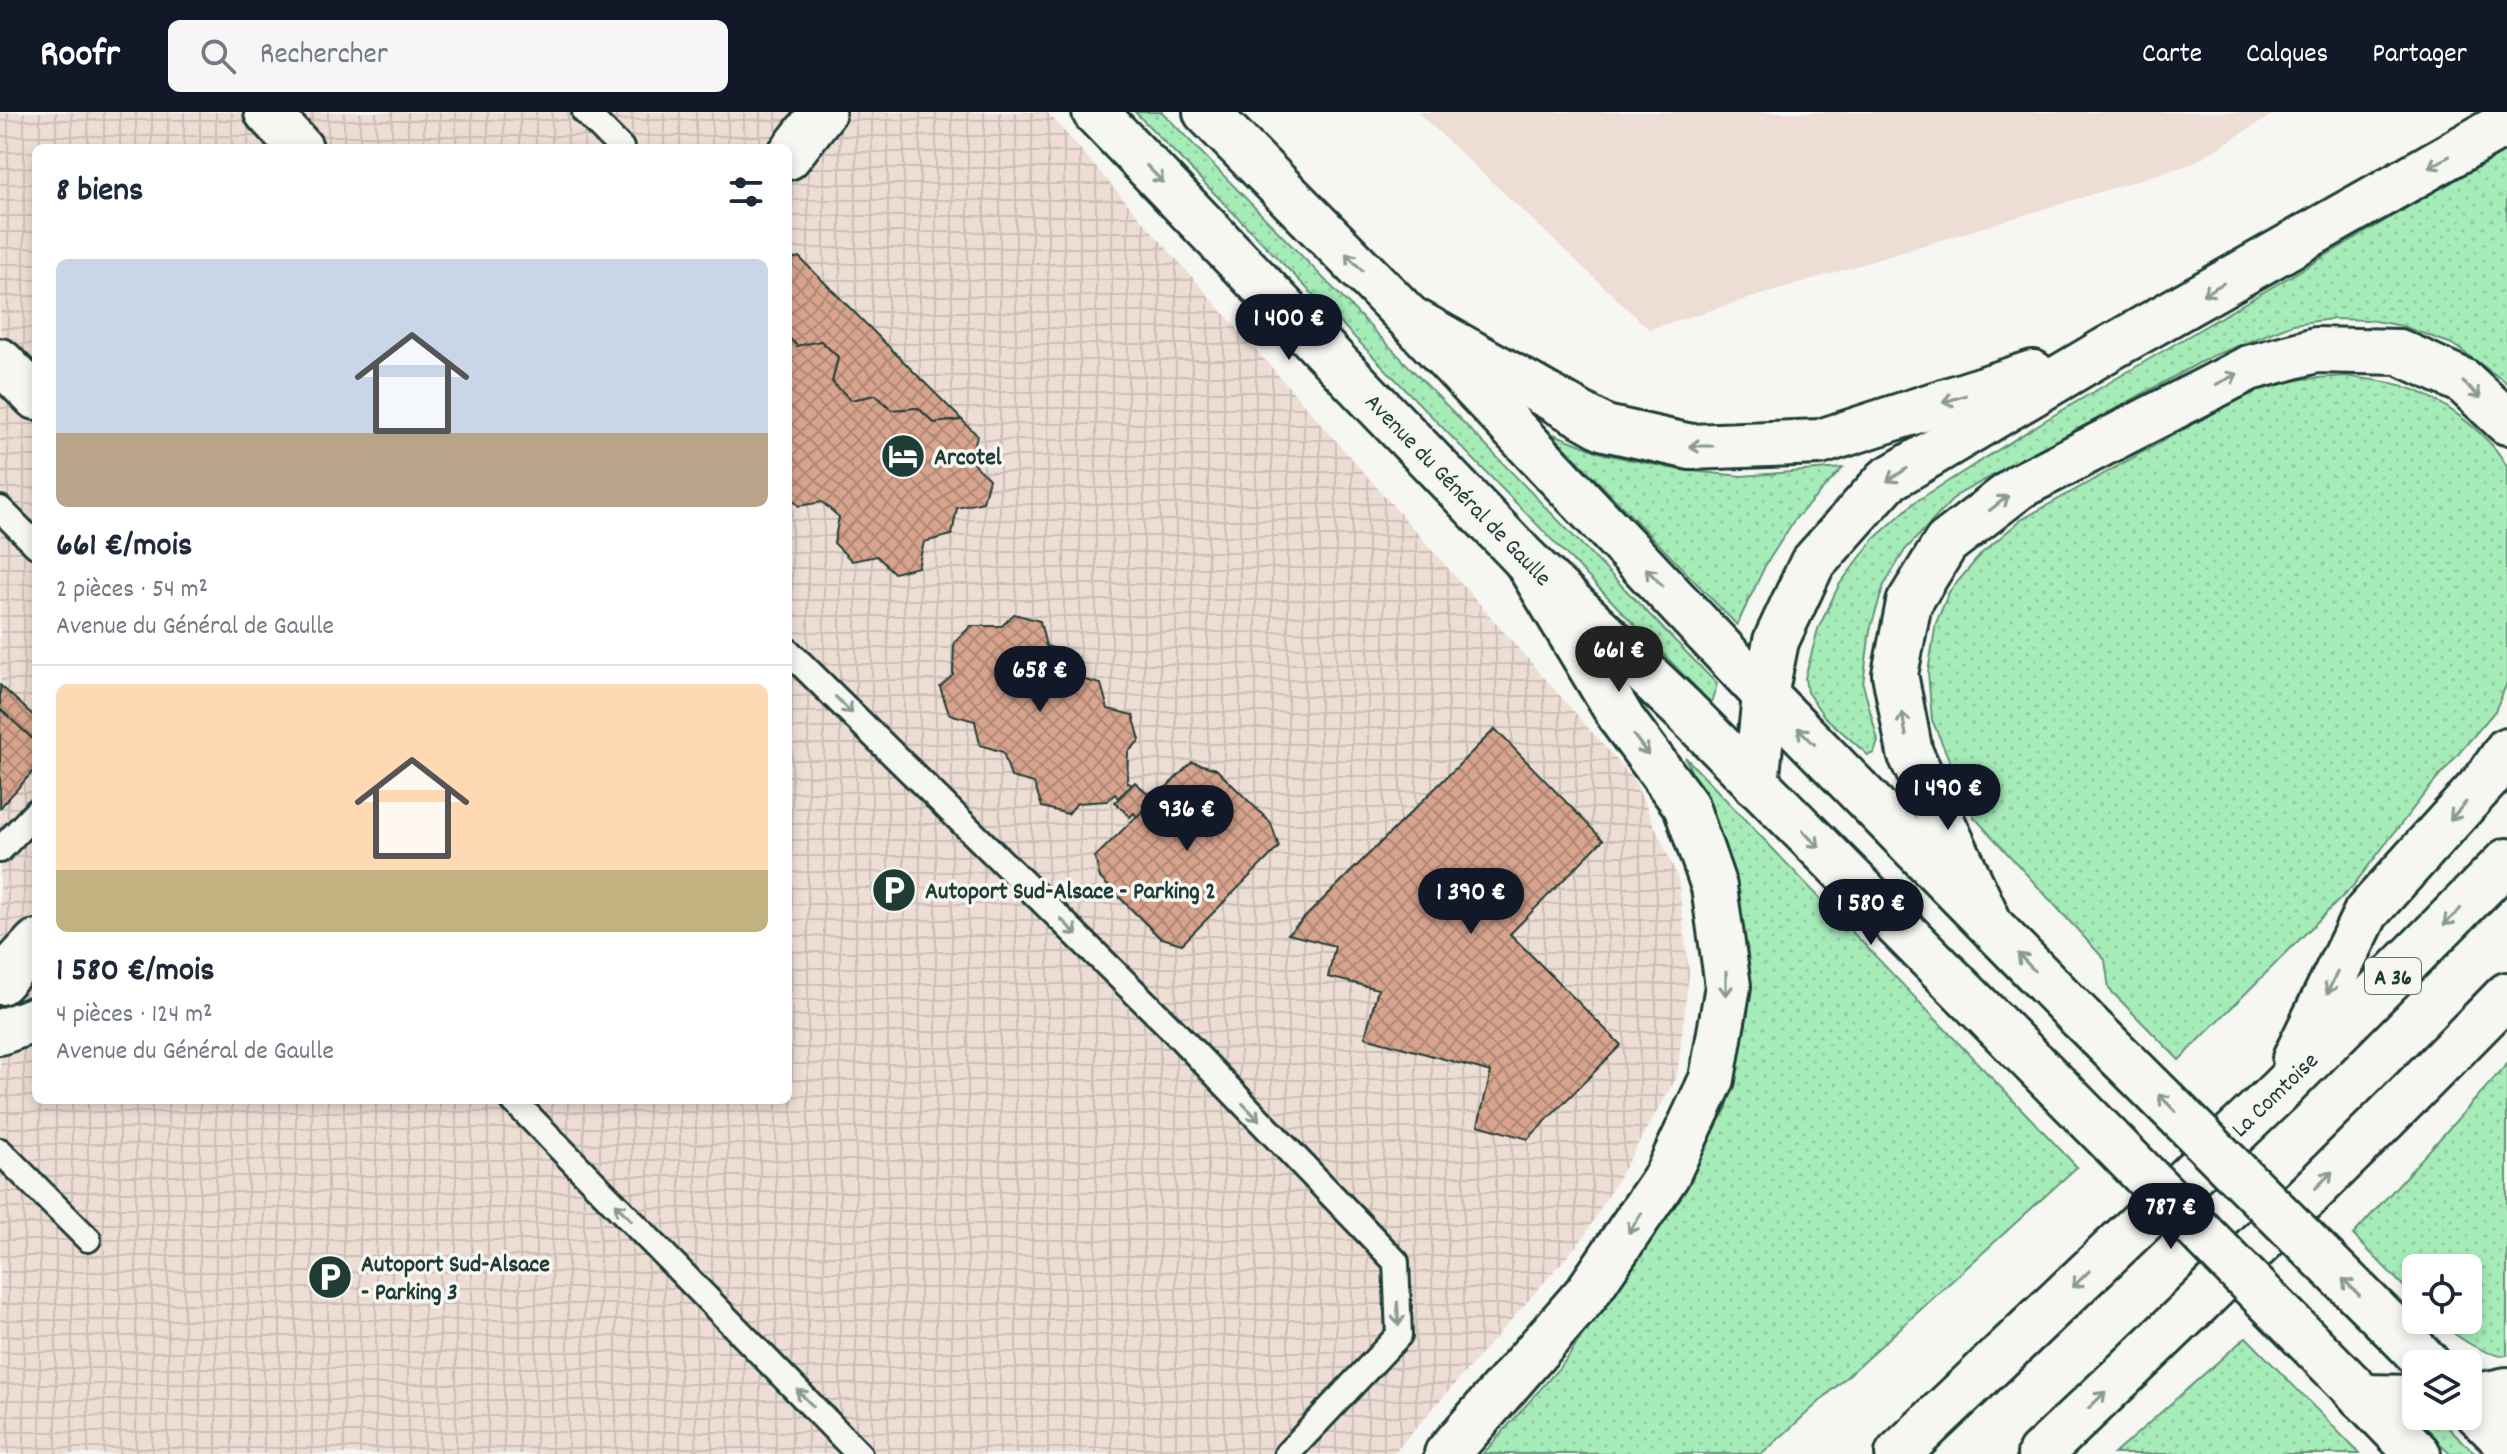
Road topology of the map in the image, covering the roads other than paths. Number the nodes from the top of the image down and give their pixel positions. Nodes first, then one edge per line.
1 (267, 112) edge
2 (585, 112) edge
3 (823, 112) edge
4 (1206, 112) edge
5 (1093, 114) edge
6 (2507, 123) edge
7 (296, 144) edge
8 (617, 144) edge
9 (792, 152) edge
10 (1409, 318) junction
11 (2108, 349) junction
12 (0, 361) edge
13 (32, 393) edge
14 (2507, 422) edge
15 (0, 509) edge
16 (32, 541) edge
17 (1526, 560) junction
18 (792, 655) edge
19 (1765, 695) junction
20 (2507, 750) edge
21 (1756, 784) junction
22 (32, 816) edge
23 (0, 850) edge
24 (2507, 861) edge
25 (1990, 924) junction
26 (32, 947) edge
27 (0, 982) edge
28 (2507, 995) edge
29 (32, 1020) edge
30 (0, 1032) edge
31 (2279, 1091) junction
32 (517, 1104) edge
33 (0, 1151) edge
34 (88, 1239) dead end
35 (2415, 1350) edge
36 (2507, 1390) edge
37 (2359, 1394) junction
38 (2402, 1397) edge
39 (2482, 1397) edge
40 (2482, 1416) edge
41 (2507, 1443) edge
42 (859, 1454) edge
43 (1287, 1454) edge
44 (1447, 1454) edge
45 (1898, 1454) edge
46 (2040, 1454) edge
47 (2418, 1454) edge

1 - 7 main road
2 - 8 lane
3 - 9 main road
10 -> 4 main road
5 -> 17 main road, Avenue du Général de Gaulle
6 -> 11 main road
11 -> 10 main road
19 -> 10 main road
11 -> 19 main road
12 - 13 main road
25 -> 14 main road
15 - 16 lane
17 - 21 main road, Avenue du Général de Gaulle
17 -> 44 main road
18 -> 43 lane
19 - 21 main road
25 -> 19 main road
20 -> 31 main road
21 -> 37 main road, Avenue du Général de Gaulle, bridge
22 - 23 lane
24 -> 31 main road, La Comtoise / A 36
35 -> 25 main road, bridge
26 - 27 main road
46 -> 28 main road
29 - 30 main road
31 -> 45 main road, La Comtoise / A 36
42 -> 32 lane
33 - 34 lane
36 - 39 main road
37 - 38 main road
37 - 47 main road, Avenue du Général de Gaulle
40 - 41 main road

